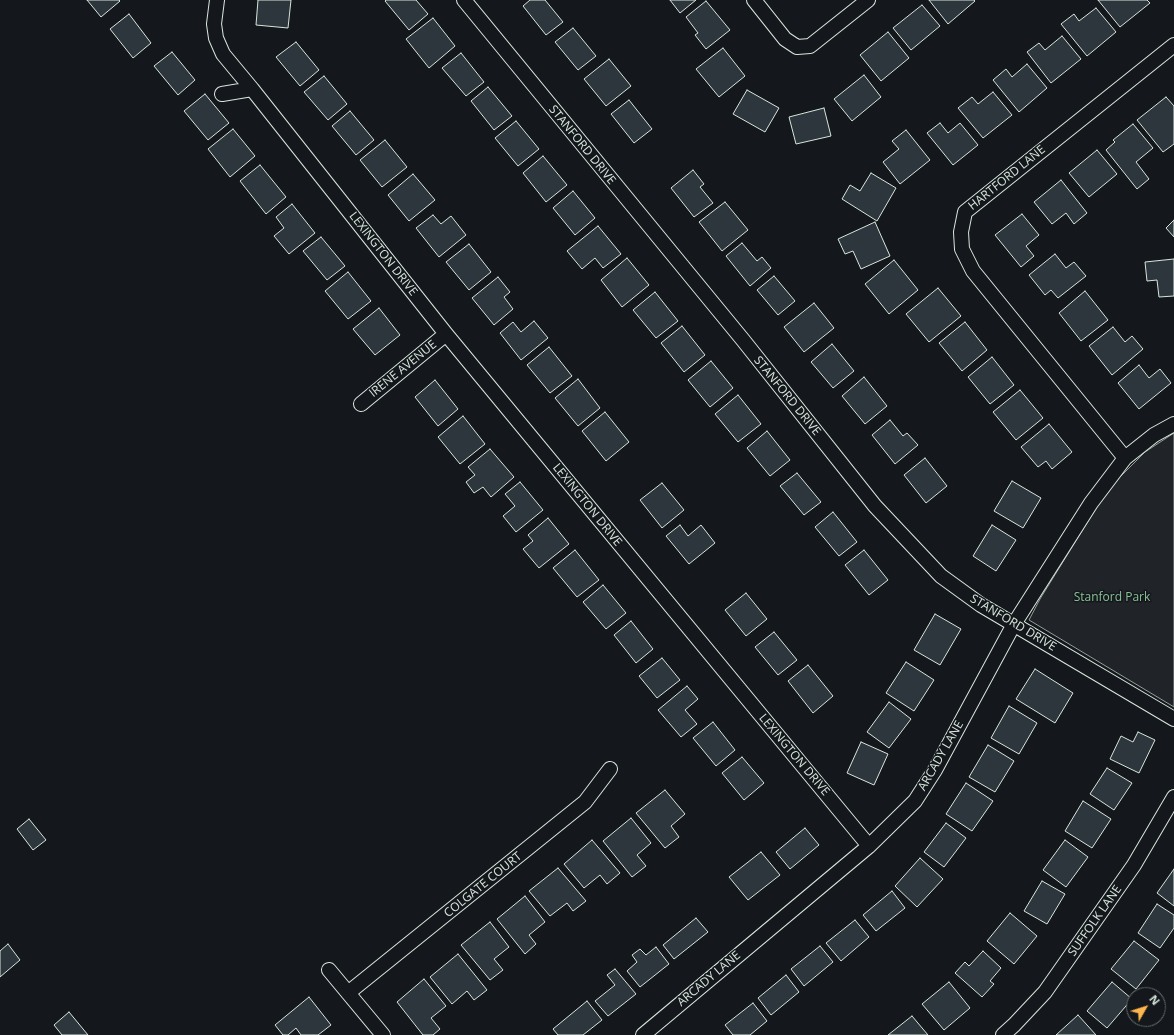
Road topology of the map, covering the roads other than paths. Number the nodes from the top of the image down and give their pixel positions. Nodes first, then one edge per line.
1 (217, 0) edge
2 (464, 0) edge
3 (754, 0) edge
4 (868, 0) edge
5 (1174, 45) edge
6 (252, 89) junction
7 (222, 94) dead end
8 (446, 334) junction
9 (360, 404) dead end
10 (1174, 424) edge
11 (1125, 458) junction
12 (1014, 624) junction
13 (1174, 719) edge
14 (610, 769) dead end
15 (1174, 797) edge
16 (869, 846) junction
17 (329, 970) dead end
18 (348, 993) junction
19 (383, 1035) edge
20 (643, 1035) edge
21 (1003, 1035) edge

1 - 6 street, LEXINGTON DRIVE
2 - 12 street, STANFORD DRIVE
3 - 4 street
5 - 11 street, HARTFORD LANE
6 - 7 street
6 - 8 street, LEXINGTON DRIVE
8 - 9 street, IRENE AVENUE
8 - 16 street, LEXINGTON DRIVE
10 - 11 street, ARCADY LANE
11 - 12 street, ARCADY LANE
12 - 13 street, STANFORD DRIVE
12 - 16 street, ARCADY LANE
14 - 18 street, COLGATE COURT
15 - 21 street, SUFFOLK LANE
16 - 20 street, ARCADY LANE
17 - 18 street
18 - 19 street

